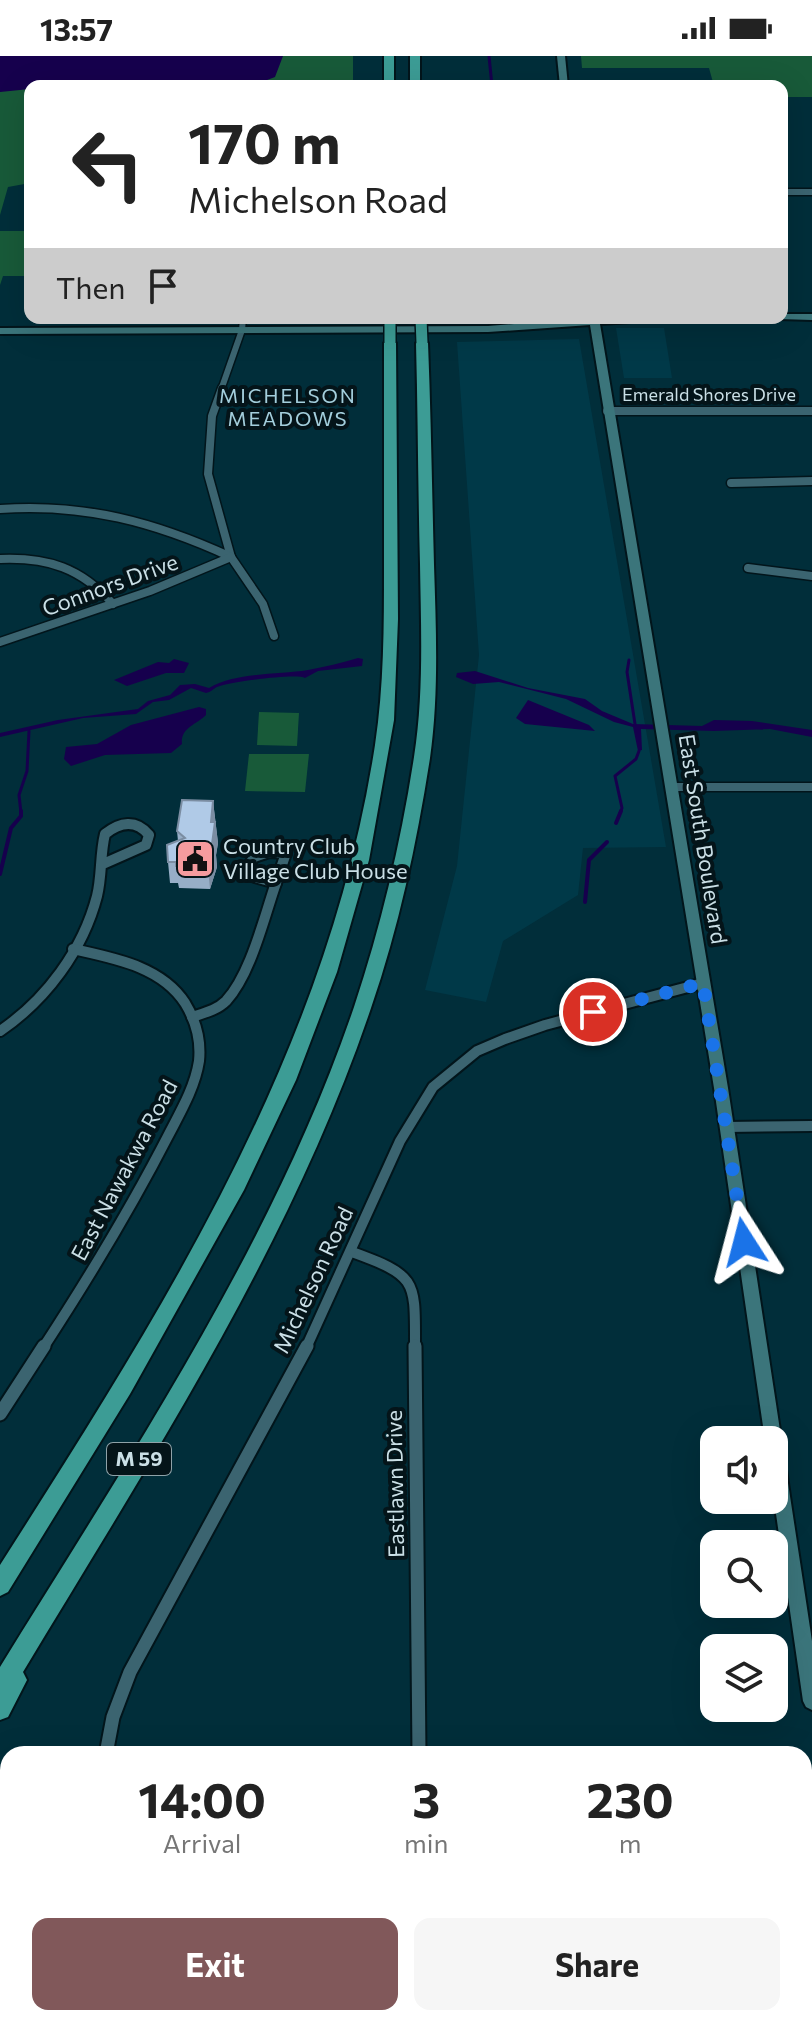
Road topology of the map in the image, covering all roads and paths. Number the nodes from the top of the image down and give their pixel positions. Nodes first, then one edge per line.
1 (389, 56) edge
2 (415, 56) edge
3 (561, 56) edge
4 (389, 80) edge
5 (415, 80) edge
6 (563, 80) edge
7 (788, 192) edge
8 (812, 192) edge
9 (788, 317) edge
10 (812, 317) edge
11 (242, 324) edge
12 (390, 324) edge
13 (421, 324) edge
14 (555, 324) edge
15 (595, 324) edge
16 (242, 330) junction
17 (0, 331) edge
18 (607, 411) junction
19 (812, 411) edge
20 (812, 481) edge
21 (731, 483) dead end
22 (0, 509) edge
23 (231, 557) junction
24 (0, 559) edge
25 (748, 568) dead end
26 (812, 576) edge
27 (113, 604) junction
28 (274, 636) dead end
29 (0, 642) edge
30 (672, 787) junction
31 (812, 787) edge
32 (103, 864) junction
33 (276, 883) dead end
34 (73, 949) junction
35 (703, 983) junction
36 (192, 1017) junction
37 (0, 1031) edge
38 (812, 1126) edge
39 (726, 1127) junction
40 (352, 1252) junction
41 (0, 1414) edge
42 (75, 1564) junction
43 (0, 1585) edge
44 (0, 1688) edge
45 (812, 1701) edge
46 (0, 1709) edge
47 (108, 1746) edge
48 (419, 1746) edge

1 - 4 highway
2 - 5 highway
3 - 6 street
7 - 8 street
9 - 10 street
11 - 16 street
12 - 43 highway, M 59, bridge
13 - 42 highway, M 59, bridge
14 - 16 street
15 - 18 street, East South Boulevard
16 - 17 street
16 - 23 street
18 - 19 street, Emerald Shores Drive
18 - 30 street, East South Boulevard
20 - 21 street
22 - 23 street
23 - 27 street, Connors Drive
23 - 28 street
24 - 27 street
25 - 26 street
27 - 29 street, Connors Drive
30 - 31 street
30 - 35 street, East South Boulevard
32 - 32 street
32 - 34 street
33 - 36 street
34 - 36 street, East Nawakwa Road
34 - 37 street
35 - 39 street, East South Boulevard
35 - 40 street, Michelson Road
36 - 41 street, East Nawakwa Road
38 - 39 street
39 - 45 street, East South Boulevard
40 - 47 street, Michelson Road
40 - 48 street, Eastlawn Drive
42 - 44 highway, M 59
42 - 46 highway

